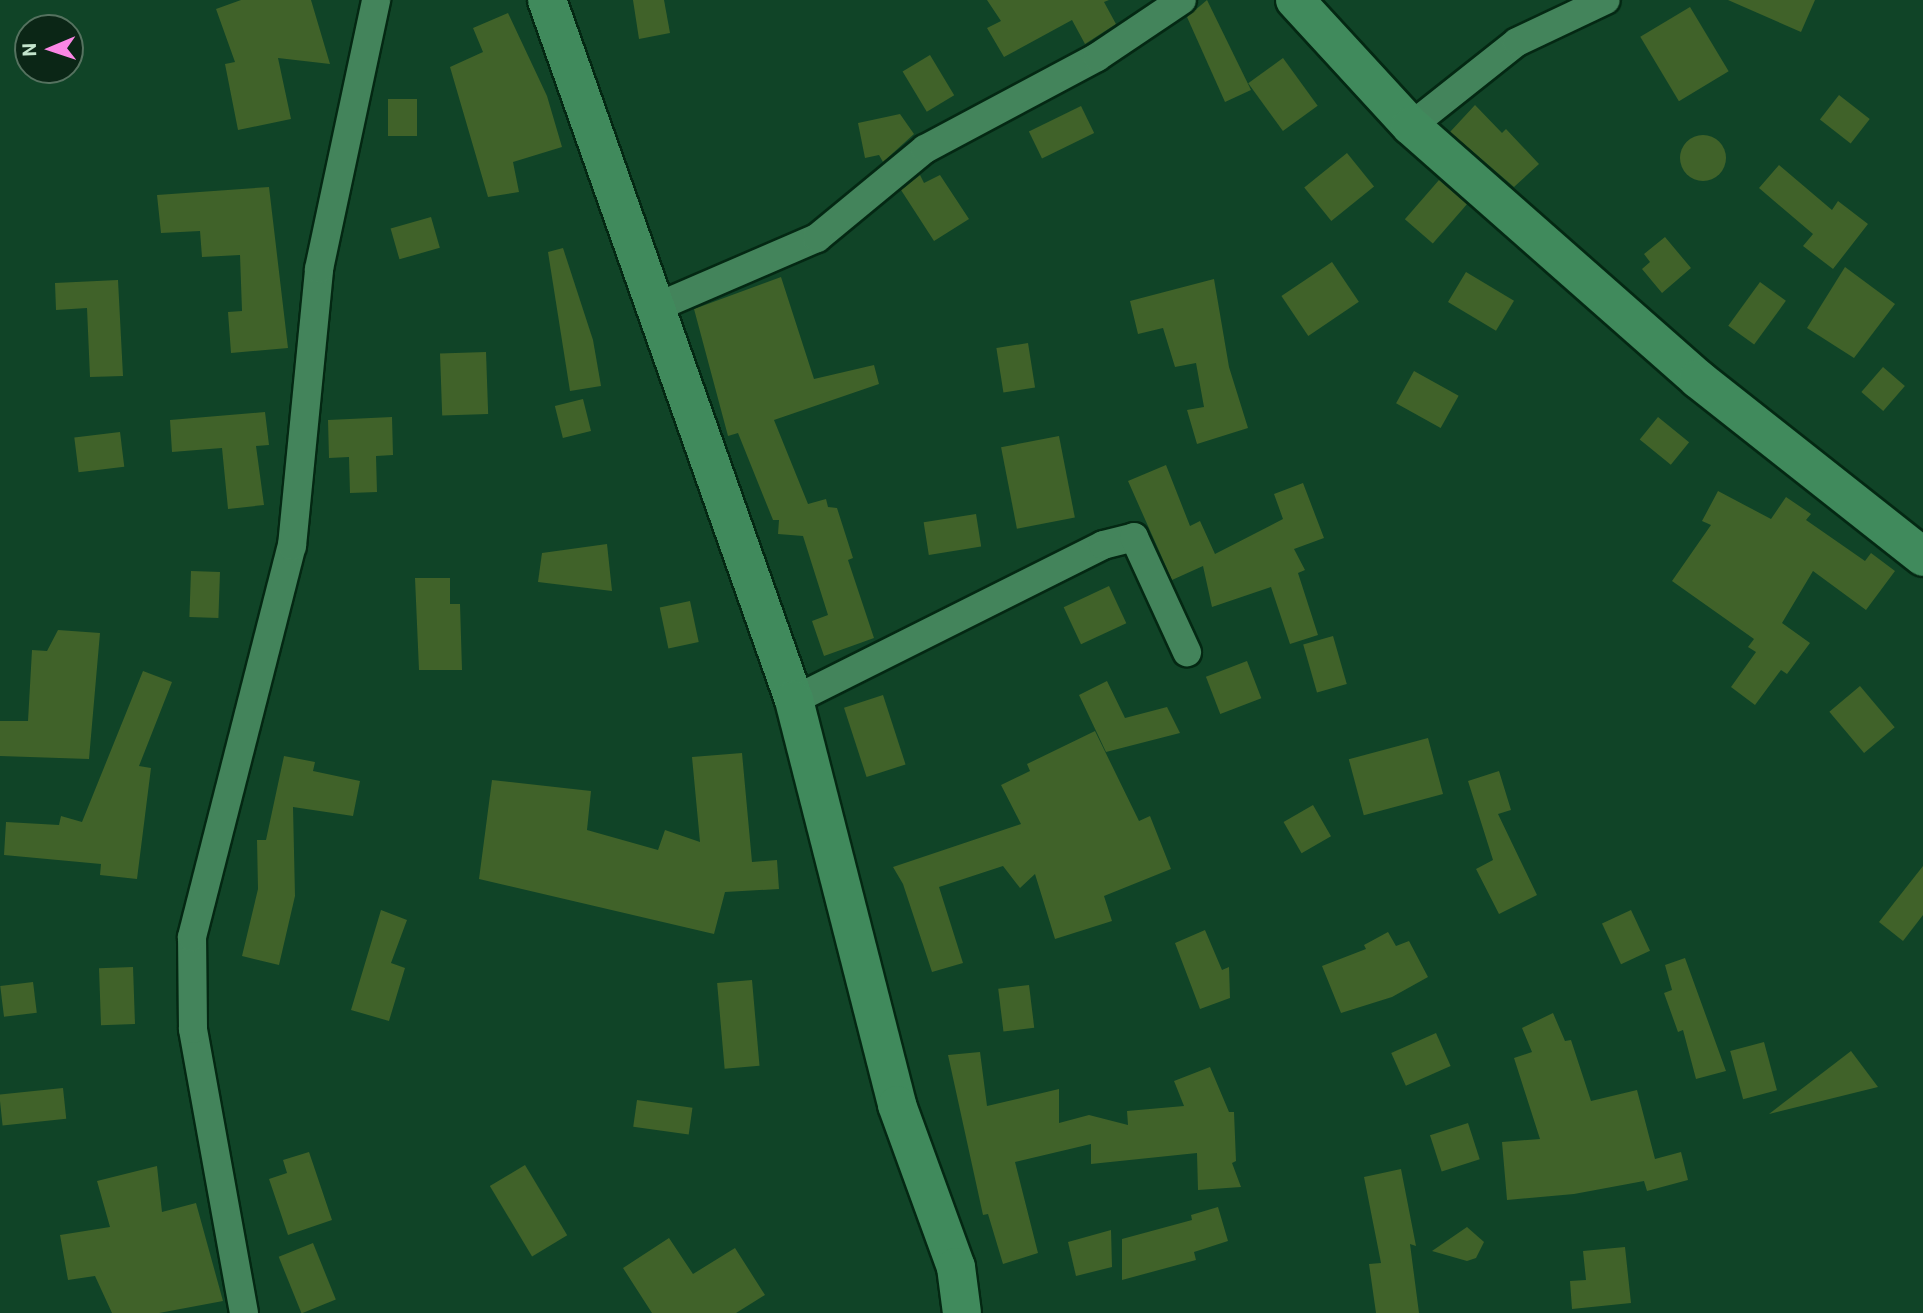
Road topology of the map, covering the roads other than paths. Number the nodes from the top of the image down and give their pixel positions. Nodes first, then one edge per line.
1 (376, 0) edge
2 (547, 0) edge
3 (1182, 0) edge
4 (1295, 0) edge
5 (1606, 0) edge
6 (1411, 126) junction
7 (659, 306) junction
8 (1923, 557) edge
9 (1187, 652) dead end
10 (794, 700) junction
11 (244, 1313) edge
12 (962, 1313) edge

1 - 11 street
2 - 7 street
3 - 7 street
4 - 6 street
5 - 6 street
6 - 8 street
7 - 10 street
9 - 10 street
10 - 12 street

